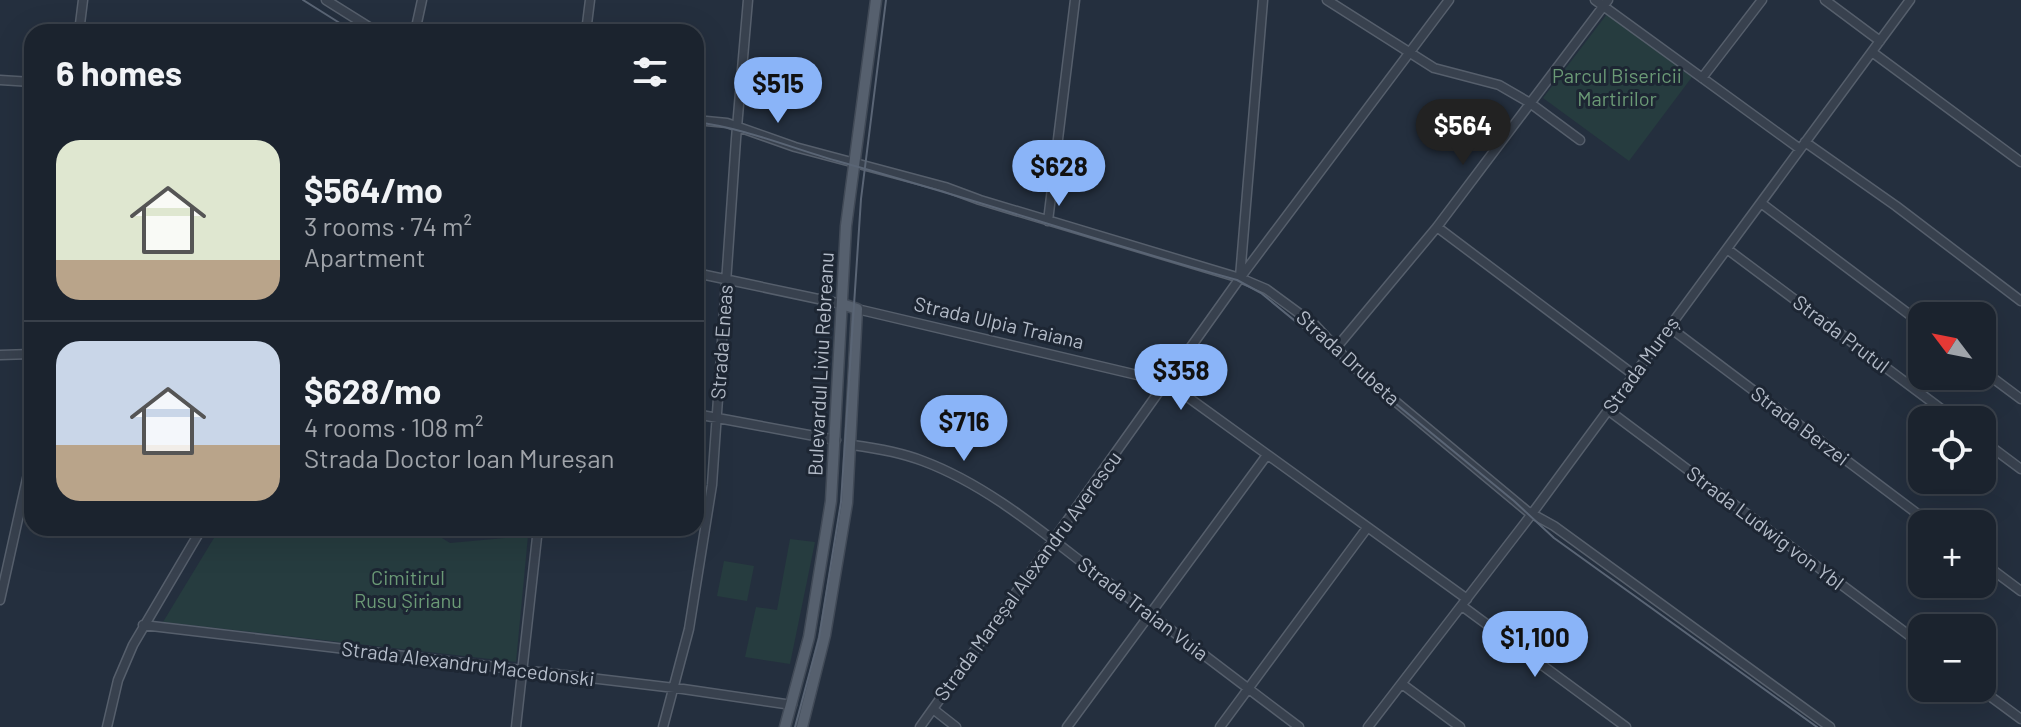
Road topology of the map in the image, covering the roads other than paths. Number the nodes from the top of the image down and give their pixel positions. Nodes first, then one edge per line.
1 (83, 0) edge
2 (326, 0) edge
3 (422, 0) edge
4 (590, 0) edge
5 (748, 0) edge
6 (876, 0) edge
7 (1075, 0) edge
8 (1263, 0) edge
9 (1327, 0) edge
10 (1449, 0) edge
11 (1595, 0) edge
12 (1762, 0) edge
13 (1825, 0) edge
14 (1910, 0) edge
15 (1606, 3) edge
16 (80, 24) edge
17 (364, 24) edge
18 (417, 24) edge
19 (587, 24) edge
20 (1880, 41) junction
21 (1872, 52) junction
22 (1410, 54) junction
23 (1702, 78) junction
24 (0, 80) edge
25 (24, 82) edge
26 (1530, 103) junction
27 (704, 121) edge
28 (737, 127) junction
29 (1580, 140) dead end
30 (1803, 146) junction
31 (854, 162) junction
32 (2021, 162) edge
33 (1761, 203) junction
34 (1048, 221) junction
35 (1437, 227) junction
36 (1727, 249) junction
37 (704, 275) edge
38 (1240, 278) junction
39 (726, 279) junction
40 (2021, 301) edge
41 (842, 304) junction
42 (857, 309) junction
43 (1908, 313) edge
44 (1669, 327) junction
45 (1336, 348) junction
46 (24, 354) edge
47 (0, 355) edge
48 (1634, 375) junction
49 (1996, 380) edge
50 (1167, 382) junction
51 (2021, 399) edge
52 (1937, 406) edge
53 (1608, 410) junction
54 (704, 416) edge
55 (717, 418) junction
56 (836, 440) junction
57 (852, 445) junction
58 (1996, 450) edge
59 (1267, 455) junction
60 (2021, 469) edge
61 (24, 492) edge
62 (1912, 510) edge
63 (1532, 514) junction
64 (1367, 528) junction
65 (197, 536) edge
66 (537, 536) edge
67 (1052, 540) junction
68 (1996, 572) edge
69 (2021, 591) edge
70 (0, 600) edge
71 (1464, 603) junction
72 (1149, 613) junction
73 (143, 625) junction
74 (1908, 635) edge
75 (524, 671) junction
76 (1402, 684) junction
77 (675, 688) junction
78 (1248, 689) junction
79 (1996, 701) edge
80 (792, 705) junction
81 (933, 709) junction
82 (2021, 719) edge
83 (107, 727) edge
84 (516, 727) edge
85 (663, 727) edge
86 (785, 727) edge
87 (802, 727) edge
88 (920, 727) edge
89 (956, 727) edge
90 (1067, 727) edge
91 (1220, 727) edge
92 (1299, 727) edge
93 (1368, 727) edge
94 (1460, 727) edge
95 (1626, 727) edge
96 (1830, 727) edge
97 (2015, 727) edge

1 - 16 street
2 - 17 street
3 - 18 street
4 - 19 street
5 - 28 street, Strada Eneas
6 - 31 main road, Bulevardul Liviu Rebreanu
7 - 34 street
8 - 38 street
9 - 22 street
10 - 22 street, Strada Mareșal Alexandru Averescu
11 - 15 street
12 - 23 street
13 - 20 street
14 - 20 street, Strada Mureș
15 - 23 street
15 - 26 street
20 - 21 street, Strada Mureș
21 - 30 street, Strada Mureș
21 - 32 street
22 - 26 street
22 - 38 street, Strada Mareșal Alexandru Averescu
23 - 30 street
24 - 25 street
26 - 29 street
26 - 35 street
27 - 28 street, Strada Drubeta
28 - 31 street, Strada Drubeta
28 - 39 street, Strada Eneas
30 - 33 street, Strada Mureș
30 - 40 street
31 - 34 street, Strada Drubeta
31 - 41 main road, Bulevardul Liviu Rebreanu
33 - 36 street, Strada Mureș
33 - 43 street
34 - 38 street, Strada Drubeta
35 - 45 street
35 - 48 street
36 - 44 street, Strada Mureș
36 - 52 street, Strada Prutul
37 - 39 street, Strada Ulpia Traiana
38 - 45 street, Strada Drubeta
38 - 50 street, Strada Mareșal Alexandru Averescu
39 - 41 street, Strada Ulpia Traiana
39 - 55 street, Strada Eneas
41 - 42 main road, Strada Ulpia Traiana
41 - 56 main road, Bulevardul Liviu Rebreanu
42 - 50 street, Strada Ulpia Traiana
42 - 57 main road, Bulevardul Liviu Rebreanu
44 - 48 street, Strada Mureș
44 - 62 street, Strada Berzei
45 - 63 street, Strada Drubeta
46 - 47 street
48 - 53 street, Strada Mureș
49 - 51 street
50 - 59 street, Strada Ulpia Traiana
50 - 67 street, Strada Mareșal Alexandru Averescu
53 - 63 street, Strada Mureș
53 - 74 street, Strada Ludwig von Ybl
54 - 55 street
55 - 56 street
55 - 77 street, Strada Eneas
56 - 80 main road, Bulevardul Liviu Rebreanu
57 - 67 street, Strada Traian Vuia
57 - 87 main road, Bulevardul Liviu Rebreanu
58 - 60 street
59 - 64 street, Strada Ulpia Traiana
59 - 72 street
61 - 70 street
63 - 71 street, Strada Mureș
63 - 96 street, Strada Drubeta
64 - 71 street, Strada Ulpia Traiana
64 - 78 street
65 - 73 street
66 - 75 street
67 - 72 street, Strada Traian Vuia
67 - 81 street, Strada Mareșal Alexandru Averescu
68 - 69 street
71 - 76 street, Strada Mureș
71 - 95 street, Strada Ulpia Traiana
72 - 78 street, Strada Traian Vuia
72 - 90 street
73 - 75 street, Strada Alexandru Macedonski
73 - 83 street
75 - 77 street, Strada Alexandru Macedonski
75 - 84 street
76 - 93 street, Strada Mureș
76 - 94 street
77 - 80 street, Strada Alexandru Macedonski
77 - 85 street, Strada Eneas
78 - 91 street
78 - 92 street, Strada Traian Vuia
79 - 82 street
80 - 86 main road, Bulevardul Liviu Rebreanu
81 - 88 street, Strada Mareșal Alexandru Averescu
81 - 89 street
82 - 97 street

